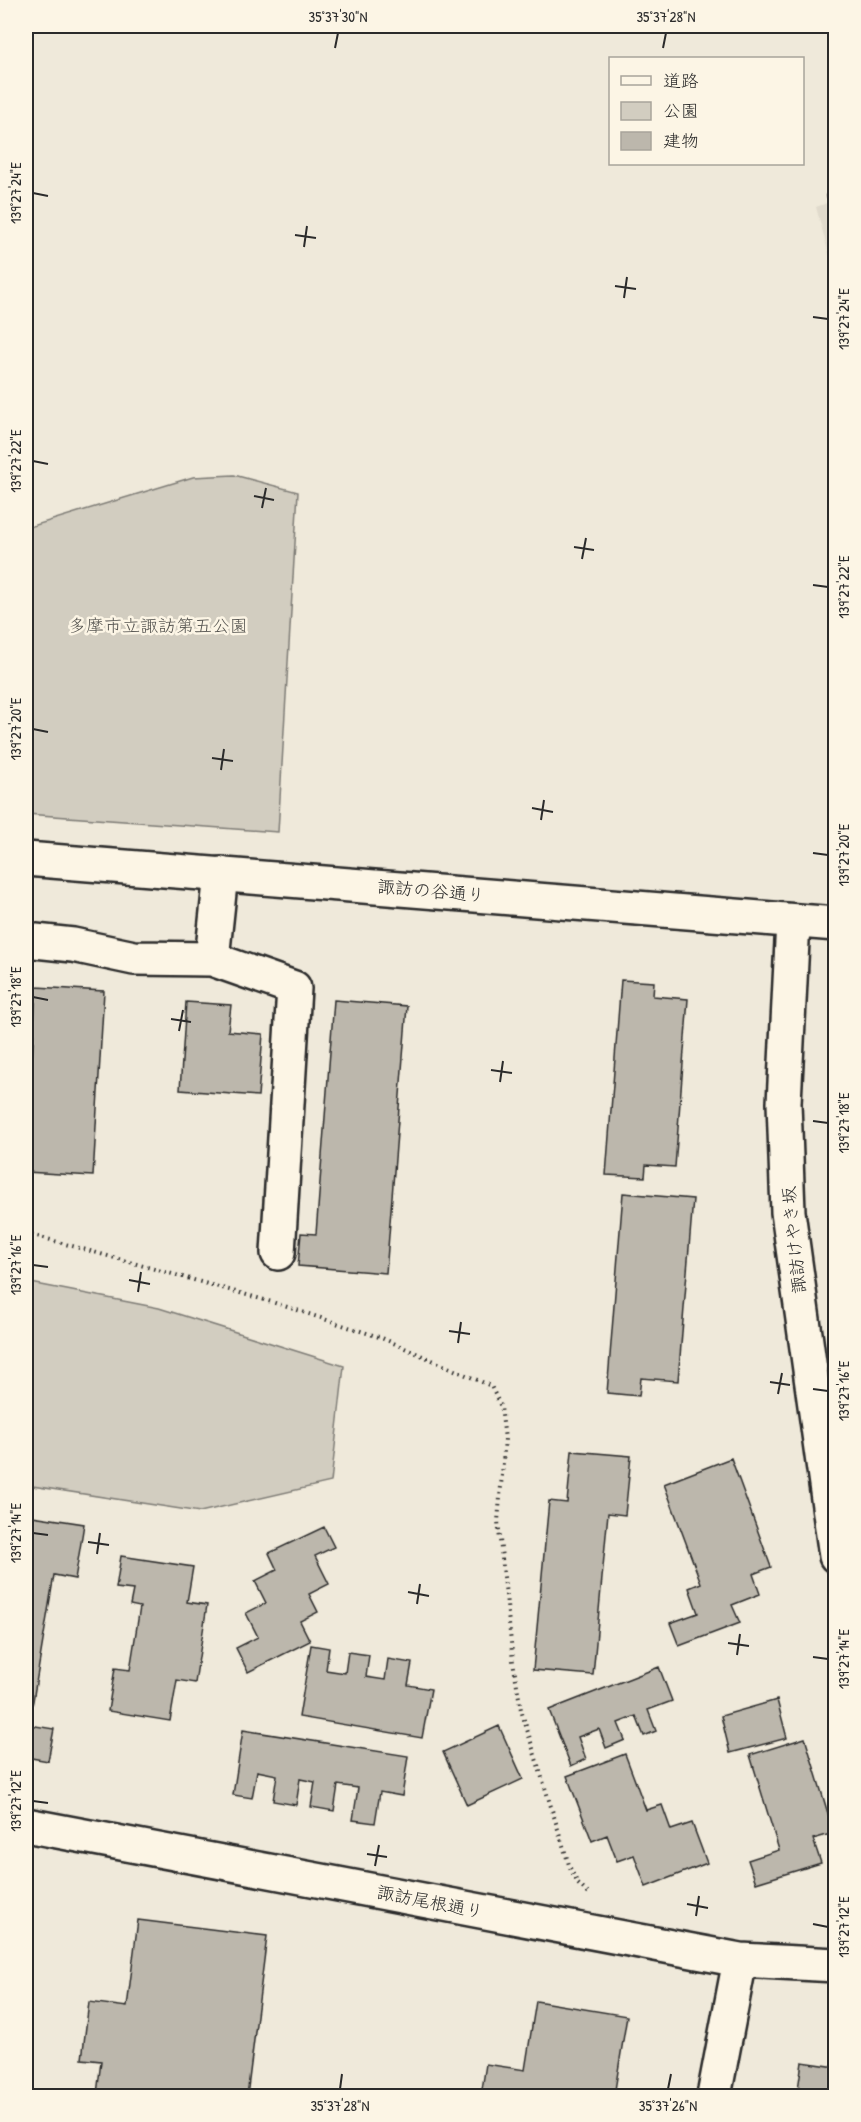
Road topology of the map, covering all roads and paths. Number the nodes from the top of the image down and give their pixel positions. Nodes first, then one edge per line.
1 (836, 193) edge
2 (826, 196) dead end
3 (26, 859) edge
4 (221, 874) junction
5 (793, 921) junction
6 (836, 924) edge
7 (26, 940) edge
8 (212, 959) junction
9 (26, 1233) edge
10 (278, 1253) dead end
11 (836, 1556) edge
12 (26, 1825) edge
13 (592, 1897) dead end
14 (740, 1960) junction
15 (836, 1965) edge
16 (714, 2097) edge

1 - 2 path
3 - 4 street, 諏訪の谷通り
4 - 5 street, 諏訪の谷通り
4 - 8 street
5 - 6 street, 諏訪の谷通り
5 - 11 street, 諏訪けやき坂
7 - 8 street
8 - 10 street
9 - 13 path
12 - 14 street, 諏訪尾根通り
14 - 15 street, 諏訪尾根通り
14 - 16 street

